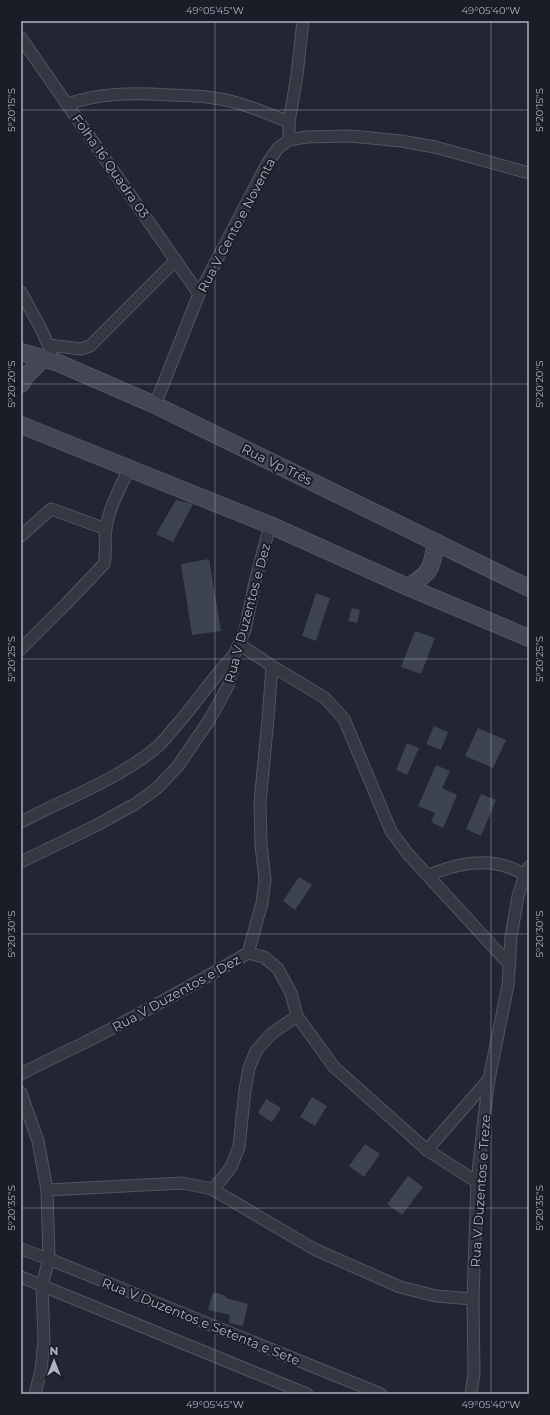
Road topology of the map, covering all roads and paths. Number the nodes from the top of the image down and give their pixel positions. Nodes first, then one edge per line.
1 (303, 21) edge
2 (21, 38) edge
3 (68, 104) junction
4 (288, 122) junction
5 (289, 140) junction
6 (529, 173) edge
7 (176, 260) junction
8 (21, 292) edge
9 (199, 294) junction
10 (21, 352) edge
11 (50, 355) junction
12 (21, 384) edge
13 (155, 405) junction
14 (21, 412) edge
15 (27, 427) edge
16 (129, 469) junction
17 (270, 524) junction
18 (106, 529) junction
19 (21, 536) edge
20 (436, 542) junction
21 (408, 587) junction
22 (529, 588) edge
23 (529, 638) edge
24 (239, 644) junction
25 (21, 649) edge
26 (234, 655) junction
27 (272, 666) junction
28 (21, 822) edge
29 (21, 862) edge
30 (527, 871) edge
31 (429, 875) junction
32 (248, 953) junction
33 (510, 965) junction
34 (297, 1016) junction
35 (21, 1074) edge
36 (489, 1079) junction
37 (21, 1093) edge
38 (427, 1150) junction
39 (477, 1182) junction
40 (212, 1189) junction
41 (47, 1190) junction
42 (21, 1249) edge
43 (49, 1259) junction
44 (21, 1277) edge
45 (42, 1285) junction
46 (473, 1299) junction
47 (36, 1394) edge
48 (307, 1394) edge
49 (381, 1394) edge
50 (471, 1394) edge

1 - 4 street
2 - 3 street, Folha 16 Quadra 03
3 - 4 street
3 - 7 street, Folha 16 Quadra 03
4 - 5 street
5 - 6 street
5 - 9 street, Rua V Cento e Noventa
7 - 9 street, Folha 16 Quadra 03
7 - 11 street
8 - 11 street
9 - 13 street, Rua V Cento e Noventa
10 - 11 main road, Rua Vp Três
11 - 12 main road
11 - 13 main road, Rua Vp Três
13 - 20 main road, Rua Vp Três
14 - 15 main road
15 - 16 main road
16 - 17 main road
16 - 18 street
17 - 21 main road
17 - 24 street, Rua V Duzentos e Dez
18 - 19 street
18 - 25 street
20 - 21 main road
20 - 22 main road, Rua Vp Três
21 - 23 main road
24 - 26 street, Rua V Duzentos e Dez
24 - 27 street
26 - 28 street
26 - 29 street, Rua V Duzentos e Dez
27 - 31 street
27 - 32 street
30 - 31 street
30 - 33 street, Rua V Duzentos e Treze
31 - 33 street
32 - 34 street, Rua V Duzentos e Dez
32 - 35 street, Rua V Duzentos e Dez
33 - 36 street, Rua V Duzentos e Treze
34 - 38 street, Rua V Duzentos e Dez
34 - 40 street
36 - 38 street
36 - 39 street, Rua V Duzentos e Treze
37 - 41 street
38 - 39 street, Rua V Duzentos e Dez
39 - 46 street, Rua V Duzentos e Treze
40 - 41 street
40 - 46 street
41 - 43 street
42 - 43 street, Rua V Duzentos e Setenta e Sete
43 - 45 street
43 - 49 street, Rua V Duzentos e Setenta e Sete
44 - 45 street
45 - 47 street
45 - 48 street
46 - 50 street, Rua V Duzentos e Treze

